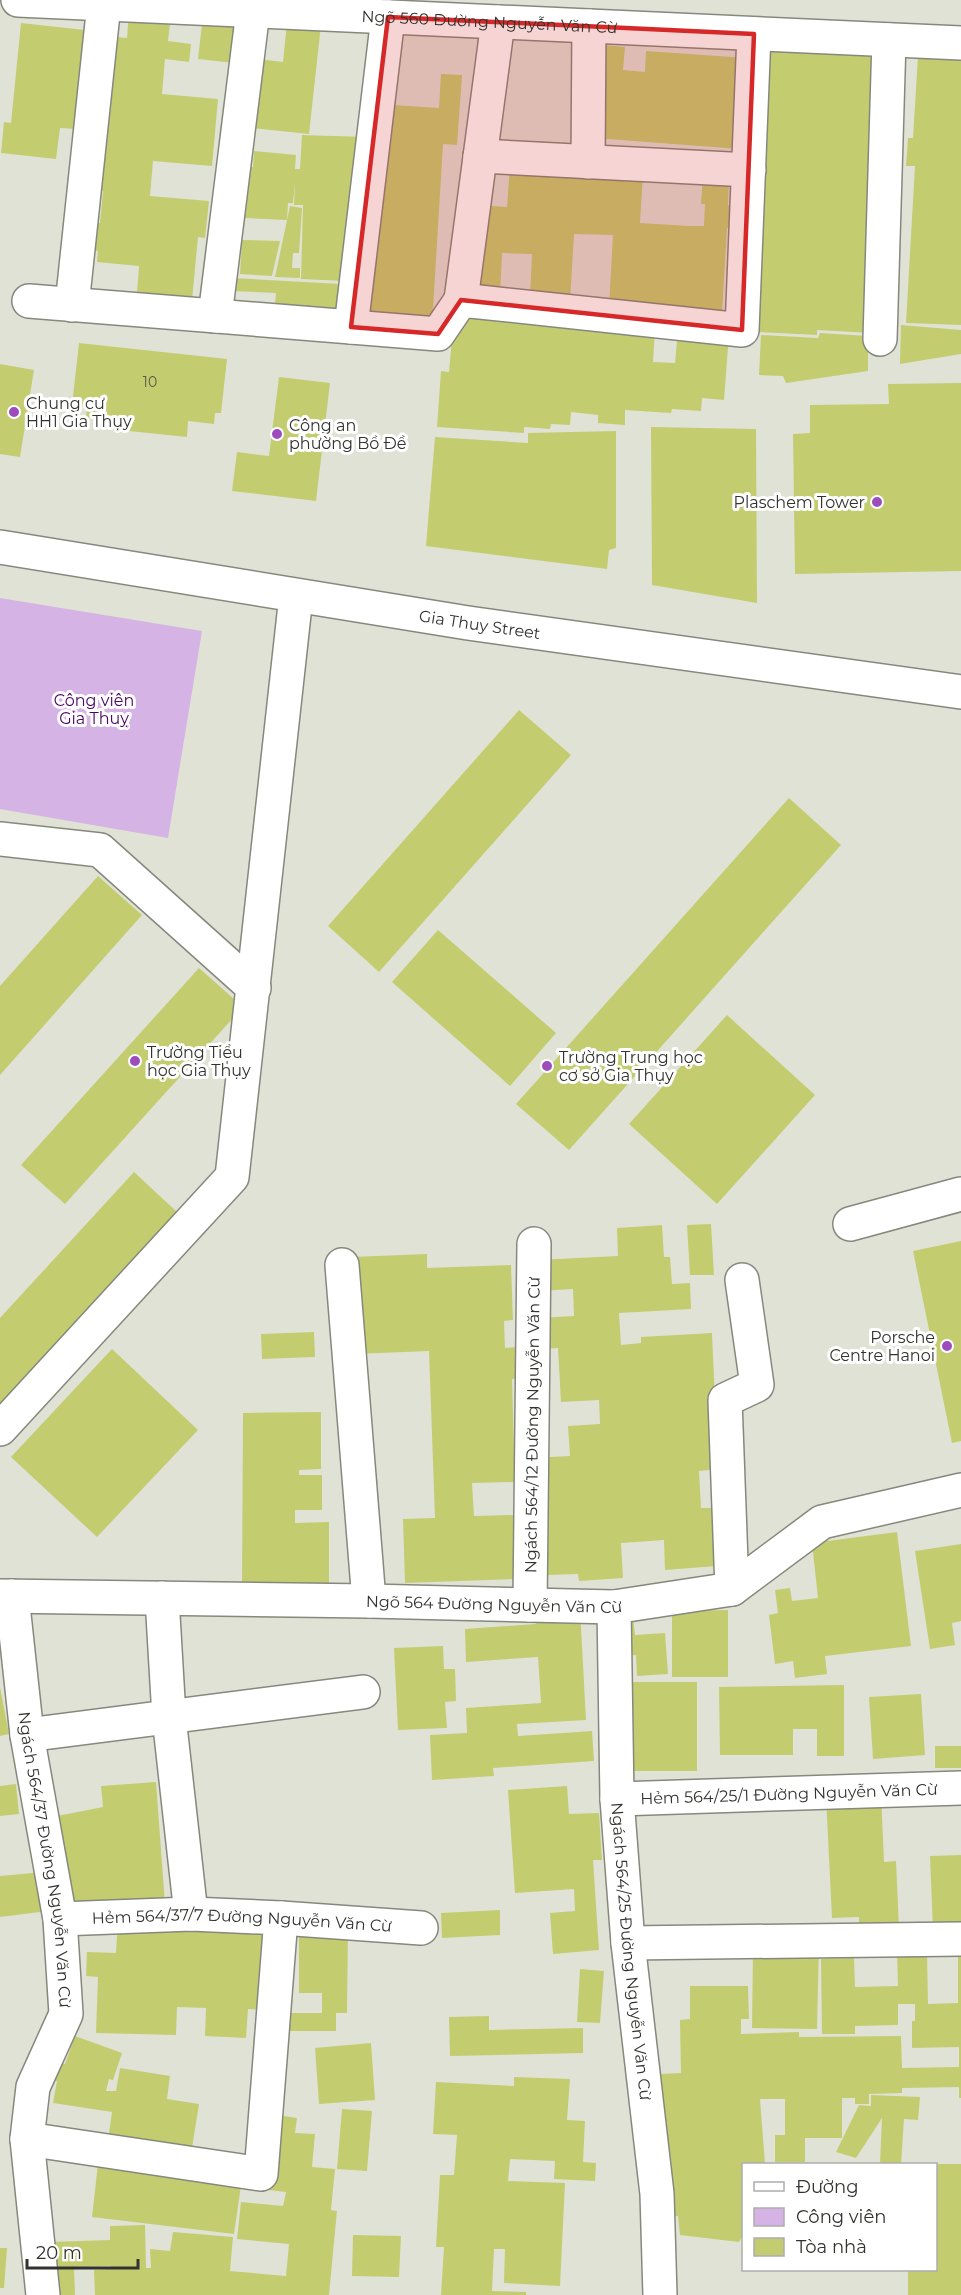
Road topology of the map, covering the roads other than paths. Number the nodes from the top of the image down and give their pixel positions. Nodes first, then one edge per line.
1 (18, 0) edge
2 (104, 4) junction
3 (190, 4) edge
4 (253, 11) junction
5 (388, 17) junction
6 (498, 22) junction
7 (589, 26) junction
8 (754, 34) junction
9 (889, 40) junction
10 (961, 43) edge
11 (480, 156) junction
12 (588, 162) junction
13 (748, 170) junction
14 (461, 300) junction
15 (29, 301) dead end
16 (72, 305) junction
17 (214, 316) junction
18 (351, 327) junction
19 (880, 339) dead end
20 (0, 547) edge
21 (296, 596) junction
22 (961, 692) edge
23 (0, 839) edge
24 (254, 988) junction
25 (961, 1194) edge
26 (850, 1224) dead end
27 (534, 1244) dead end
28 (342, 1265) dead end
29 (742, 1280) dead end
30 (0, 1429) edge
31 (961, 1490) edge
32 (732, 1589) junction
33 (6, 1596) edge
34 (162, 1598) junction
35 (369, 1601) junction
36 (530, 1605) junction
37 (614, 1607) junction
38 (363, 1692) dead end
39 (169, 1717) junction
40 (27, 1735) junction
41 (961, 1788) edge
42 (617, 1799) junction
43 (190, 1914) junction
44 (281, 1918) junction
45 (60, 1919) junction
46 (421, 1928) dead end
47 (961, 1939) edge
48 (628, 1943) junction
49 (27, 2139) junction
50 (43, 2295) edge
51 (660, 2295) edge

1 - 2 street, Ngõ 560 Đường Nguyễn Văn Cừ
2 - 3 street, Ngõ 560 Đường Nguyễn Văn Cừ
2 - 16 street
3 - 4 street, Ngõ 560 Đường Nguyễn Văn Cừ
4 - 5 street, Ngõ 560 Đường Nguyễn Văn Cừ
4 - 17 street
5 - 6 street, Ngõ 560 Đường Nguyễn Văn Cừ
5 - 18 street
6 - 7 street, Ngõ 560 Đường Nguyễn Văn Cừ
6 - 11 street
7 - 8 street, Ngõ 560 Đường Nguyễn Văn Cừ
7 - 12 street
8 - 9 street, Ngõ 560 Đường Nguyễn Văn Cừ
8 - 13 street
9 - 10 street, Ngõ 560 Đường Nguyễn Văn Cừ
9 - 19 street
11 - 12 street
11 - 14 street
12 - 13 street
13 - 14 street
14 - 18 street
15 - 16 street
16 - 17 street
17 - 18 street
20 - 21 street, Gia Thuy Street
21 - 22 street, Gia Thuy Street
21 - 24 street
23 - 24 street
24 - 30 street
25 - 26 street
27 - 36 street, Ngách 564/12 Đường Nguyễn Văn Cừ
28 - 35 street
29 - 32 street
31 - 32 street, Ngõ 564 Đường Nguyễn Văn Cừ
32 - 37 street, Ngõ 564 Đường Nguyễn Văn Cừ
33 - 34 street, Ngõ 564 Đường Nguyễn Văn Cừ
33 - 40 street, Ngách 564/37 Đường Nguyễn Văn Cừ
34 - 35 street, Ngõ 564 Đường Nguyễn Văn Cừ
34 - 39 street
35 - 36 street, Ngõ 564 Đường Nguyễn Văn Cừ
36 - 37 street, Ngõ 564 Đường Nguyễn Văn Cừ
37 - 42 street, Ngách 564/25 Đường Nguyễn Văn Cừ
38 - 39 street
39 - 40 street
39 - 43 street
40 - 45 street, Ngách 564/37 Đường Nguyễn Văn Cừ
41 - 42 street, Hẻm 564/25/1 Đường Nguyễn Văn Cừ
42 - 48 street, Ngách 564/25 Đường Nguyễn Văn Cừ
43 - 44 street, Hẻm 564/37/7 Đường Nguyễn Văn Cừ
43 - 45 street, Hẻm 564/37/7 Đường Nguyễn Văn Cừ
44 - 46 street, Hẻm 564/37/7 Đường Nguyễn Văn Cừ
44 - 49 street
45 - 49 street, Ngách 564/37 Đường Nguyễn Văn Cừ
47 - 48 street
48 - 51 street, Ngách 564/25 Đường Nguyễn Văn Cừ
49 - 50 street, Ngách 564/37 Đường Nguyễn Văn Cừ

